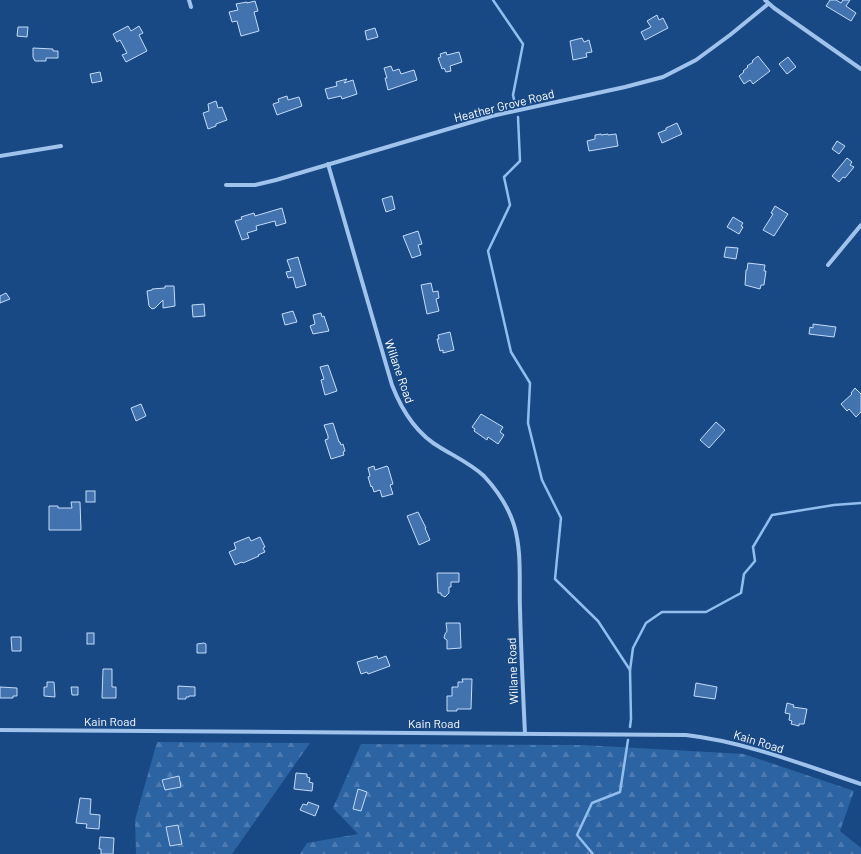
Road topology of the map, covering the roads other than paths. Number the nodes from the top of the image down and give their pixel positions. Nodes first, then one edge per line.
1 (188, 0) edge
2 (765, 0) edge
3 (768, 4) junction
4 (191, 7) dead end
5 (861, 69) edge
6 (61, 146) dead end
7 (0, 156) edge
8 (328, 164) junction
9 (226, 185) dead end
10 (861, 225) edge
11 (828, 265) dead end
12 (0, 730) edge
13 (525, 734) junction
14 (861, 784) edge

1 - 4 street
2 - 3 street
3 - 5 street
3 - 8 street, Heather Grove Road
6 - 7 street
8 - 9 street, Heather Grove Road
8 - 13 street, Willane Road
10 - 11 street
12 - 13 street, Kain Road
13 - 14 street, Kain Road

